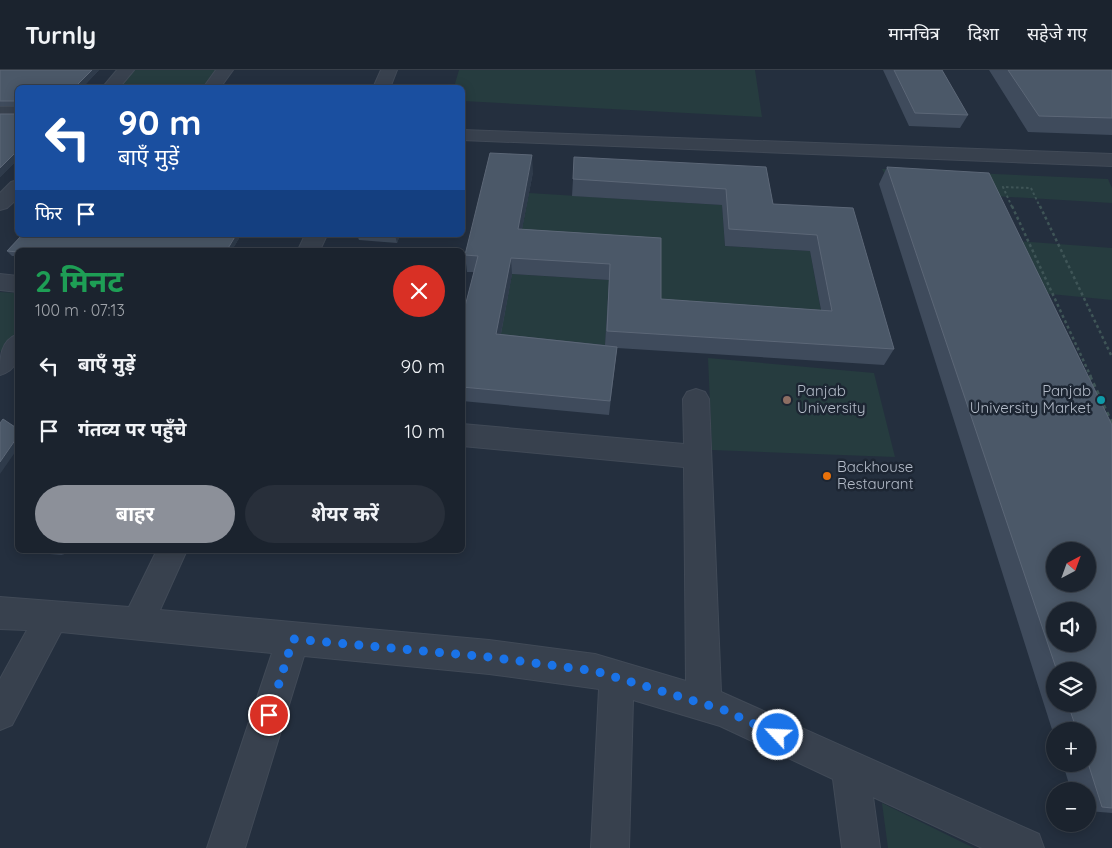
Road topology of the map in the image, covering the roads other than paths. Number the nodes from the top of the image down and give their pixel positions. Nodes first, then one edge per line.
1 (126, 70) edge
2 (225, 70) edge
3 (390, 70) edge
4 (113, 85) edge
5 (214, 85) edge
6 (382, 85) edge
7 (390, 85) edge
8 (0, 112) edge
9 (15, 112) edge
10 (465, 135) edge
11 (465, 152) edge
12 (1112, 160) edge
13 (1112, 175) edge
14 (15, 189) edge
15 (0, 204) edge
16 (0, 282) edge
17 (15, 284) edge
18 (15, 347) edge
19 (0, 366) edge
20 (696, 399) dead end
21 (465, 435) edge
22 (698, 457) junction
23 (171, 553) edge
24 (0, 613) edge
25 (53, 616) junction
26 (138, 624) junction
27 (293, 639) junction
28 (617, 678) junction
29 (704, 704) junction
30 (0, 713) edge
31 (850, 768) junction
32 (226, 848) edge
33 (610, 848) edge
34 (861, 848) edge
35 (1024, 848) edge

1 - 4 lane
2 - 5 lane
3 - 6 lane
3 - 7 lane
8 - 9 lane
10 - 12 lane
11 - 13 lane
14 - 15 lane
16 - 17 lane
18 - 19 lane
20 - 22 lane
21 - 22 lane
22 - 29 lane
23 - 26 lane
24 - 25 lane
25 - 26 lane
25 - 30 lane
26 - 27 lane
27 - 28 lane
27 - 32 lane
28 - 29 lane
28 - 33 lane
29 - 31 lane
31 - 34 lane
31 - 35 lane

